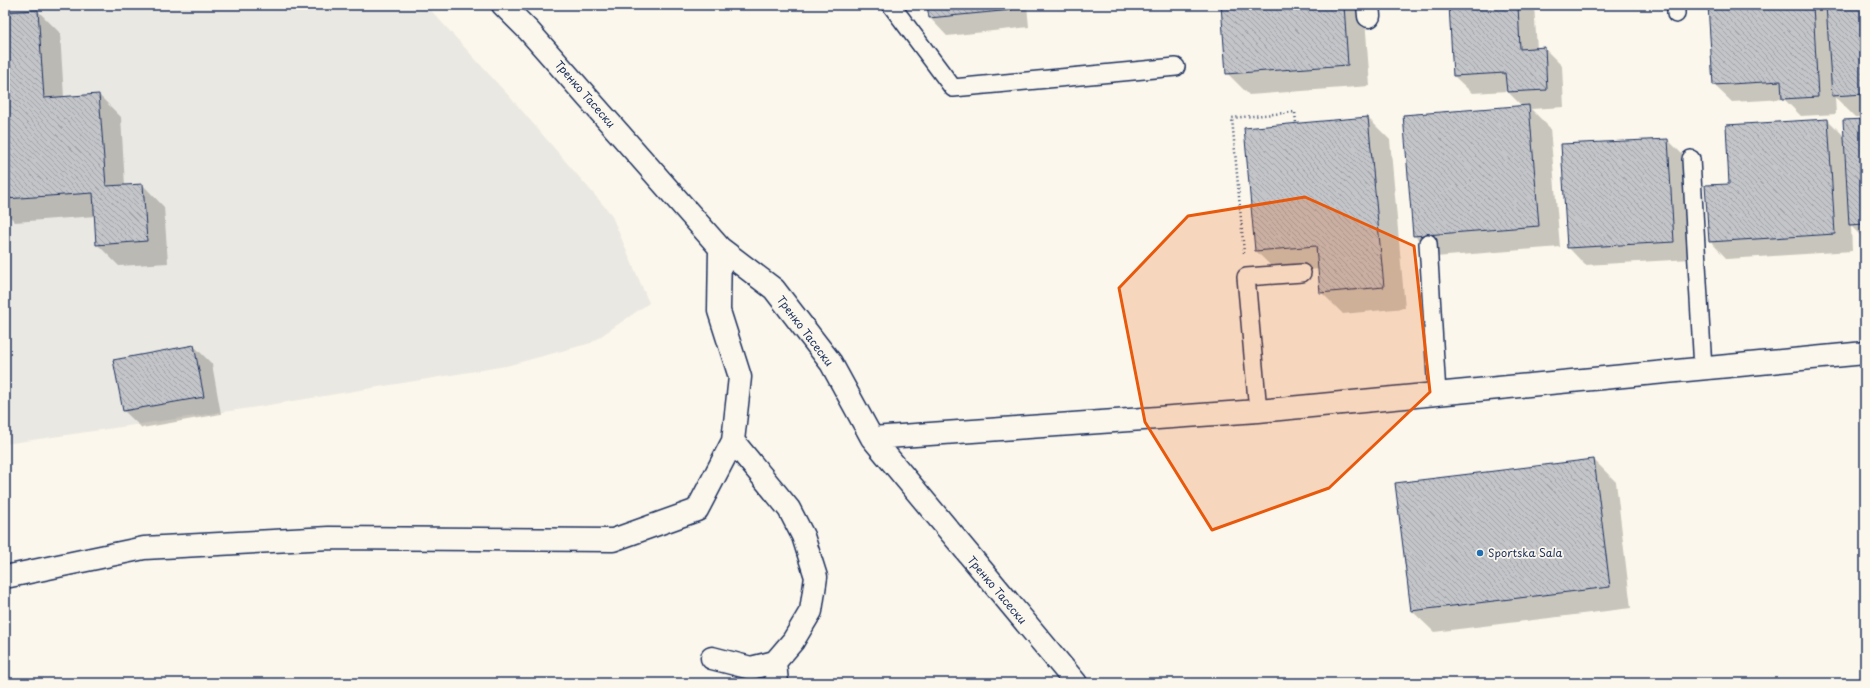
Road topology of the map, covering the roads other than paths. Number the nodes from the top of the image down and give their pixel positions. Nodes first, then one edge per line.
1 (503, 5) edge
2 (891, 5) edge
3 (1176, 68) dead end
4 (1691, 159) dead end
5 (1428, 242) dead end
6 (720, 248) junction
7 (1302, 273) dead end
8 (1865, 353) edge
9 (1702, 369) junction
10 (1437, 394) junction
11 (1258, 411) junction
12 (872, 438) junction
13 (733, 441) junction
14 (5, 577) edge
15 (712, 658) dead end
16 (776, 673) edge
17 (1076, 683) edge

1 - 6 street, Тренко Тасески
2 - 3 lane
4 - 9 lane
5 - 10 lane
6 - 12 street, Тренко Тасески
6 - 13 street
7 - 11 lane
8 - 9 street
9 - 10 street
10 - 11 street
11 - 12 street
12 - 17 street, Тренко Тасески
13 - 14 street
13 - 16 street
15 - 16 street

